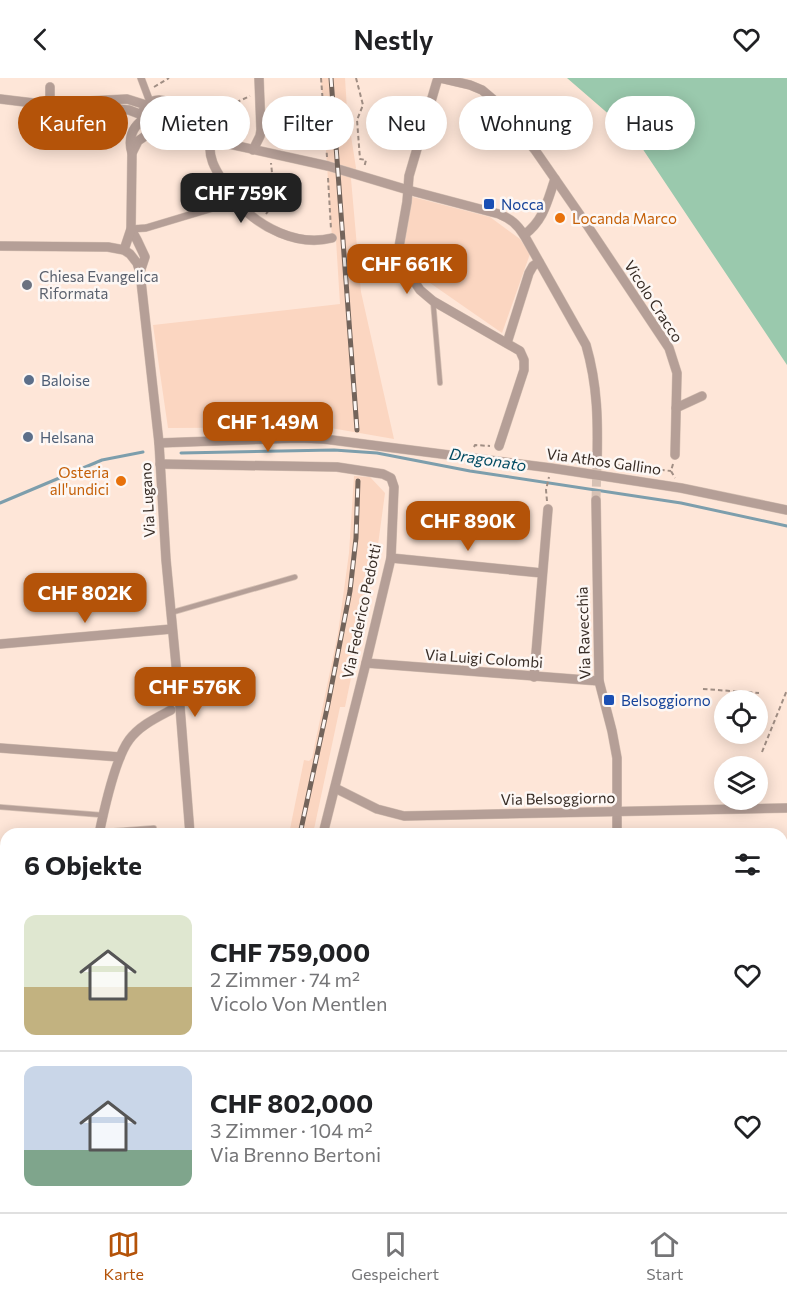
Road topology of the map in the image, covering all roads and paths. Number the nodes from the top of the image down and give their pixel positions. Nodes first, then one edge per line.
1 (141, 78) edge
2 (169, 78) edge
3 (259, 78) edge
4 (321, 78) edge
5 (356, 78) edge
6 (440, 78) edge
7 (50, 87) dead end
8 (146, 91) junction
9 (260, 91) junction
10 (50, 96) edge
11 (147, 96) edge
12 (249, 96) edge
13 (0, 99) edge
14 (18, 101) edge
15 (140, 120) edge
16 (140, 140) edge
17 (250, 149) edge
18 (210, 150) edge
19 (253, 150) junction
20 (132, 153) junction
21 (328, 166) junction
22 (272, 173) dead end
23 (362, 176) junction
24 (555, 179) junction
25 (408, 190) junction
26 (236, 201) junction
27 (260, 222) junction
28 (131, 229) junction
29 (524, 235) junction
30 (332, 238) joint
31 (0, 246) edge
32 (124, 250) junction
33 (539, 262) junction
34 (140, 272) junction
35 (433, 301) junction
36 (507, 343) junction
37 (440, 383) dead end
38 (702, 396) dead end
39 (676, 408) junction
40 (159, 443) junction
41 (499, 446) joint
42 (675, 455) joint
43 (469, 458) junction
44 (597, 463) joint
45 (160, 464) junction
46 (551, 468) junction
47 (671, 471) junction
48 (681, 488) junction
49 (546, 490) dead end
50 (596, 500) tunnel mouth
51 (548, 509) dead end
52 (787, 510) edge
53 (391, 558) junction
54 (542, 573) junction
55 (295, 578) dead end
56 (170, 613) junction
57 (172, 629) junction
58 (0, 644) edge
59 (366, 663) junction
60 (534, 677) junction
61 (599, 681) junction
62 (703, 689) dead end
63 (717, 690) edge
64 (787, 690) edge
65 (171, 710) dead end
66 (0, 748) edge
67 (762, 753) dead end
68 (120, 757) junction
69 (335, 788) junction
70 (0, 807) edge
71 (787, 808) edge
72 (618, 812) junction
73 (103, 815) junction
74 (101, 828) edge
75 (190, 828) edge
76 (325, 828) edge
77 (617, 828) edge

1 - 8 street
2 - 8 path
3 - 9 street
4 - 21 path
5 - 23 path
6 - 24 street, Vicolo Cracco
6 - 25 street
7 - 10 street
8 - 11 street
9 - 12 path
9 - 19 street
13 - 14 street
15 - 20 street, Via Lugano
16 - 20 street
17 - 19 street
18 - 26 street
19 - 21 street
20 - 28 street, Via Lugano
21 - 23 street
21 - 30 path
22 - 27 path
23 - 25 street
24 - 29 street
24 - 39 street, Vicolo Cracco
25 - 29 street
25 - 35 street
26 - 27 street
26 - 28 street
27 - 30 street
28 - 32 street, Via Lugano
28 - 34 street, Via Lugano
29 - 33 street
31 - 32 street
32 - 34 street, Via Lugano
33 - 36 street
33 - 44 street
34 - 40 street, Via Lugano
35 - 36 street
35 - 37 lane
36 - 41 street
38 - 39 street
39 - 42 street, Vicolo Cracco
40 - 43 street, Via Athos Gallino
40 - 45 street, Via Lugano
41 - 43 path
42 - 47 path
43 - 46 street, Via Athos Gallino
44 - 47 path
45 - 53 street, Via Federico Pedotti
45 - 56 street, Via Lugano
46 - 48 street, Via Athos Gallino
46 - 49 path
47 - 48 path
48 - 52 street, Via Athos Gallino
50 - 61 street, Via Ravecchia
51 - 54 street
53 - 54 street
53 - 59 street, Via Federico Pedotti
54 - 60 street
55 - 56 lane
56 - 57 street, Via Lugano
57 - 58 street
57 - 75 street, Via Lugano
59 - 60 street, Via Luigi Colombi
59 - 69 street, Via Federico Pedotti
60 - 61 street, Via Luigi Colombi
61 - 72 street, Via Ravecchia
62 - 63 path
64 - 67 path
65 - 68 street
66 - 68 street
68 - 73 street
69 - 72 street, Via Belsoggiorno
69 - 76 street, Via Federico Pedotti
70 - 73 lane
71 - 72 street, Via Belsoggiorno
72 - 77 street, Via Ravecchia
73 - 74 street

